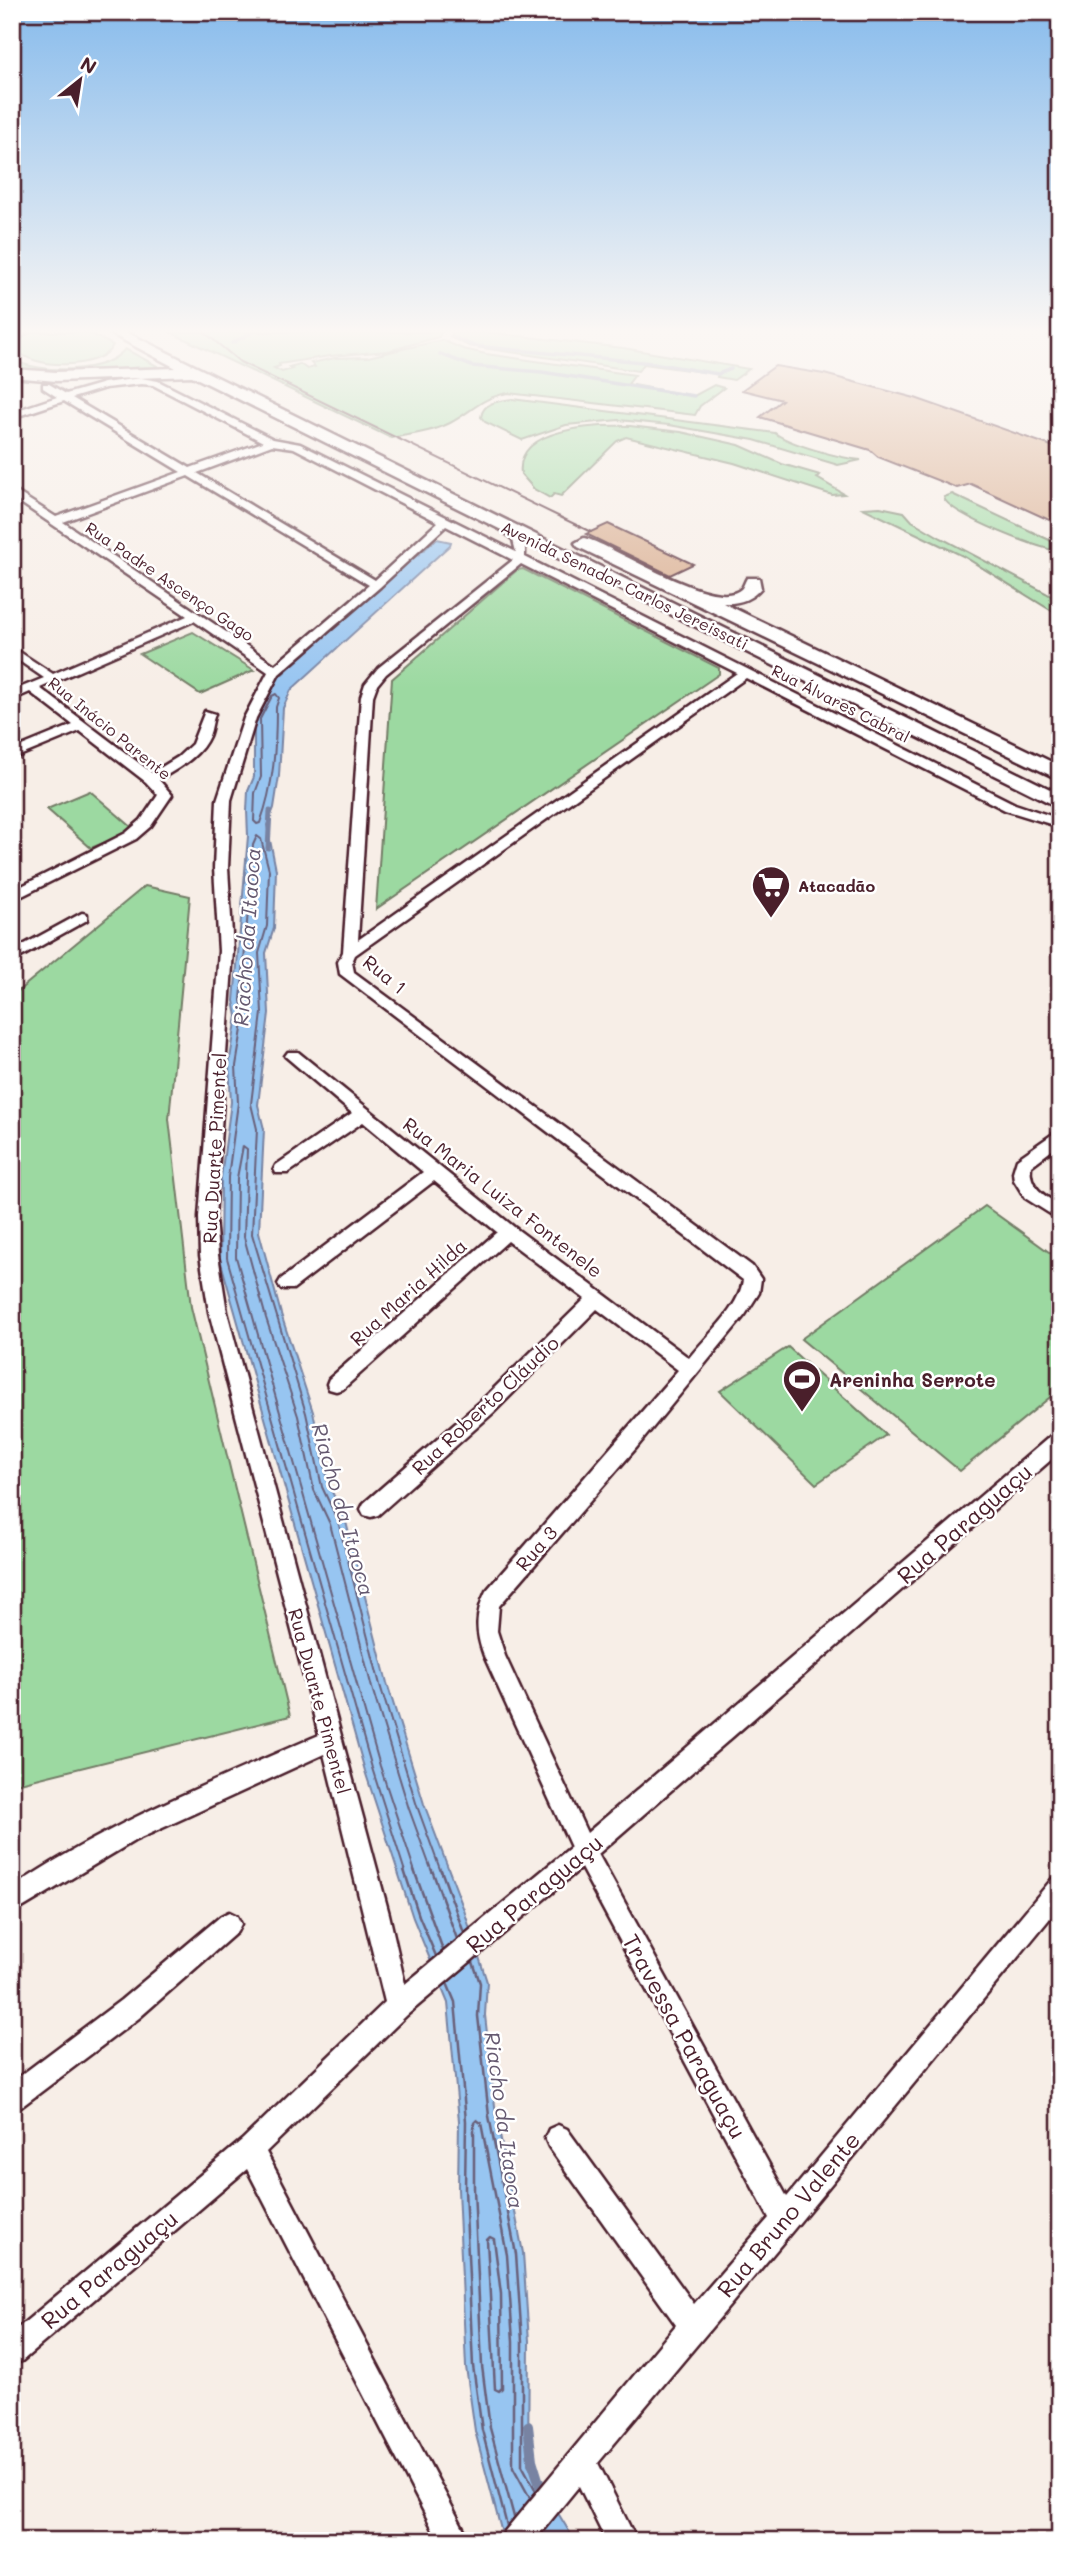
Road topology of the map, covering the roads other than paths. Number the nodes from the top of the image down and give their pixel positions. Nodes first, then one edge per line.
1 (152, 451) edge
2 (245, 451) edge
3 (307, 451) edge
4 (364, 451) edge
5 (186, 472) junction
6 (12, 492) edge
7 (56, 521) junction
8 (497, 521) junction
9 (444, 522) junction
10 (569, 536) dead end
11 (519, 560) junction
12 (753, 582) dead end
13 (376, 585) junction
14 (681, 590) junction
15 (194, 618) junction
16 (12, 650) edge
17 (275, 671) junction
18 (744, 674) junction
19 (52, 679) junction
20 (32, 688) junction
21 (12, 696) edge
22 (209, 714) dead end
23 (81, 726) junction
24 (12, 755) edge
25 (1060, 774) edge
26 (151, 779) junction
27 (1060, 802) edge
28 (1034, 816) junction
29 (1060, 823) edge
30 (1060, 829) edge
31 (13, 896) edge
32 (82, 917) dead end
33 (349, 952) junction
34 (12, 957) edge
35 (293, 1056) dead end
36 (364, 1113) junction
37 (1060, 1135) edge
38 (282, 1169) dead end
39 (433, 1173) junction
40 (1060, 1213) edge
41 (508, 1232) junction
42 (287, 1284) dead end
43 (753, 1284) joint
44 (597, 1298) junction
45 (689, 1368) junction
46 (336, 1384) dead end
47 (1060, 1440) edge
48 (371, 1509) dead end
49 (330, 1741) junction
50 (584, 1852) junction
51 (1057, 1894) edge
52 (12, 1902) edge
53 (229, 1924) dead end
54 (407, 1999) junction
55 (12, 2098) edge
56 (558, 2138) dead end
57 (251, 2149) junction
58 (785, 2220) junction
59 (693, 2326) junction
60 (12, 2351) edge
61 (575, 2468) junction
62 (455, 2541) edge
63 (515, 2541) edge
64 (622, 2541) edge

1 - 5 street
2 - 5 street
3 - 9 street, Rua Álvares Cabral
4 - 8 main road, Avenida Senador Carlos Jereissati
5 - 7 street
5 - 13 street
6 - 7 street, Rua Padre Ascenço Gago
7 - 15 street, Rua Padre Ascenço Gago
8 - 11 street
8 - 27 main road, Avenida Senador Carlos Jereissati
9 - 11 street, Rua Álvares Cabral
9 - 13 street, Rua Duarte Pimentel
10 - 14 main road, Avenida Senador Carlos Jereissati
11 - 18 street, Rua Álvares Cabral
11 - 33 street, Rua 1
12 - 14 main road
13 - 17 street, Rua Duarte Pimentel
14 - 25 main road, Avenida Senador Carlos Jereissati
15 - 17 street, Rua Padre Ascenço Gago
15 - 19 street
16 - 19 street, Rua Inácio Parente
17 - 49 street, Rua Duarte Pimentel
18 - 28 street, Rua Álvares Cabral
18 - 33 street
19 - 20 street
20 - 21 street
20 - 23 street, Rua Inácio Parente
22 - 26 street
23 - 24 street
23 - 26 street, Rua Inácio Parente
26 - 31 street, Rua Inácio Parente
28 - 29 street, Rua Álvares Cabral
28 - 30 street, Rua Álvares Cabral
32 - 34 street
33 - 43 street, Rua 1
35 - 36 street, Rua Maria Luiza Fontenele
36 - 38 street
36 - 39 street, Rua Maria Luiza Fontenele
37 - 40 street
39 - 41 street, Rua Maria Luiza Fontenele
39 - 42 street
41 - 44 street, Rua Maria Luiza Fontenele
41 - 46 street, Rua Maria Hilda
43 - 45 street, Rua 3
44 - 45 street, Rua Maria Luiza Fontenele
44 - 48 street, Rua Roberto Cláudio
45 - 50 street, Rua 3
47 - 50 street, Rua Paraguaçu
49 - 52 street
49 - 54 street, Rua Duarte Pimentel
50 - 54 street, Rua Paraguaçu
50 - 58 street, Travessa Paraguaçu
51 - 58 street, Rua Bruno Valente
53 - 55 street
54 - 57 street, Rua Paraguaçu
56 - 59 street
57 - 60 street, Rua Paraguaçu
57 - 62 street
58 - 59 street, Rua Bruno Valente
59 - 61 street, Rua Bruno Valente
61 - 63 street, Rua Bruno Valente
61 - 64 street

